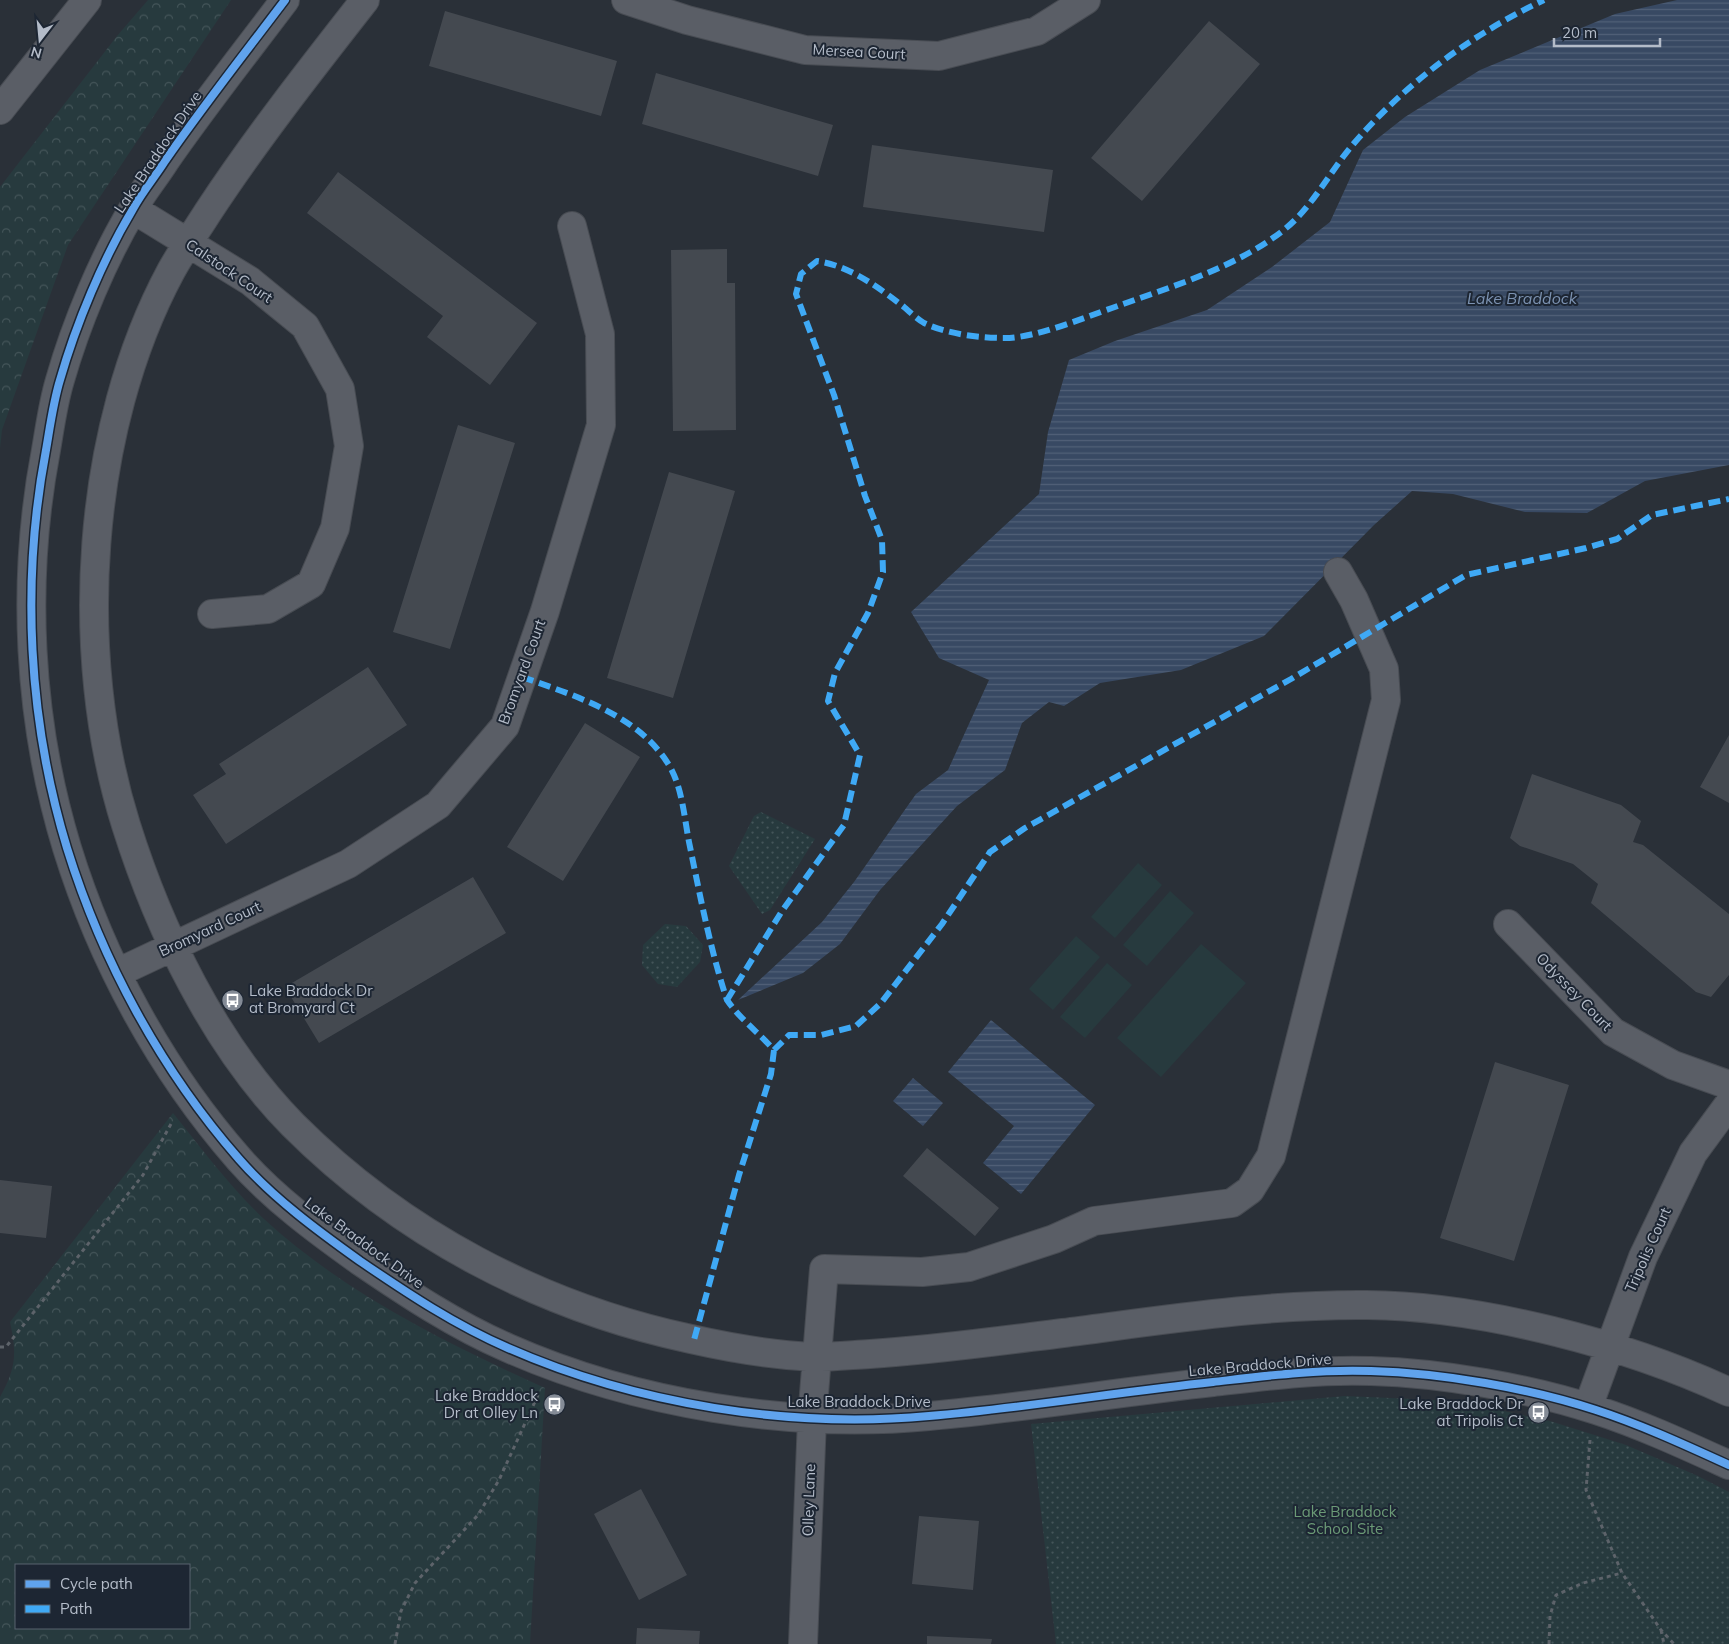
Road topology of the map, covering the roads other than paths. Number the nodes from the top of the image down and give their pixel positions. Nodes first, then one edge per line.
1 (86, 0) edge
2 (285, 0) edge
3 (365, 0) edge
4 (626, 0) edge
5 (1086, 0) edge
6 (0, 110) edge
7 (133, 209) junction
8 (572, 226) dead end
9 (188, 243) junction
10 (1338, 572) dead end
11 (212, 614) dead end
12 (1508, 924) dead end
13 (173, 946) junction
14 (117, 973) junction
15 (1729, 1085) edge
16 (1729, 1104) edge
17 (1609, 1348) junction
18 (816, 1357) junction
19 (1729, 1392) edge
20 (1594, 1409) junction
21 (812, 1418) junction
22 (1729, 1465) edge
23 (803, 1644) edge

1 - 6 street
2 - 7 street, Lake Braddock Drive
3 - 9 street
4 - 5 street, Mersea Court
7 - 9 street, Calstock Court
7 - 14 street, Lake Braddock Drive
8 - 13 street, Bromyard Court
9 - 11 street, Calstock Court
9 - 13 street
10 - 18 street, Olley Lane
12 - 15 street, Odyssey Court
13 - 14 street, Bromyard Court
13 - 18 street
14 - 21 street, Lake Braddock Drive
16 - 17 street, Tripolis Court
17 - 18 street
17 - 19 street
17 - 20 street, Tripolis Court
18 - 21 street, Olley Lane
20 - 21 street, Lake Braddock Drive
20 - 22 street, Lake Braddock Drive
21 - 23 street, Olley Lane

